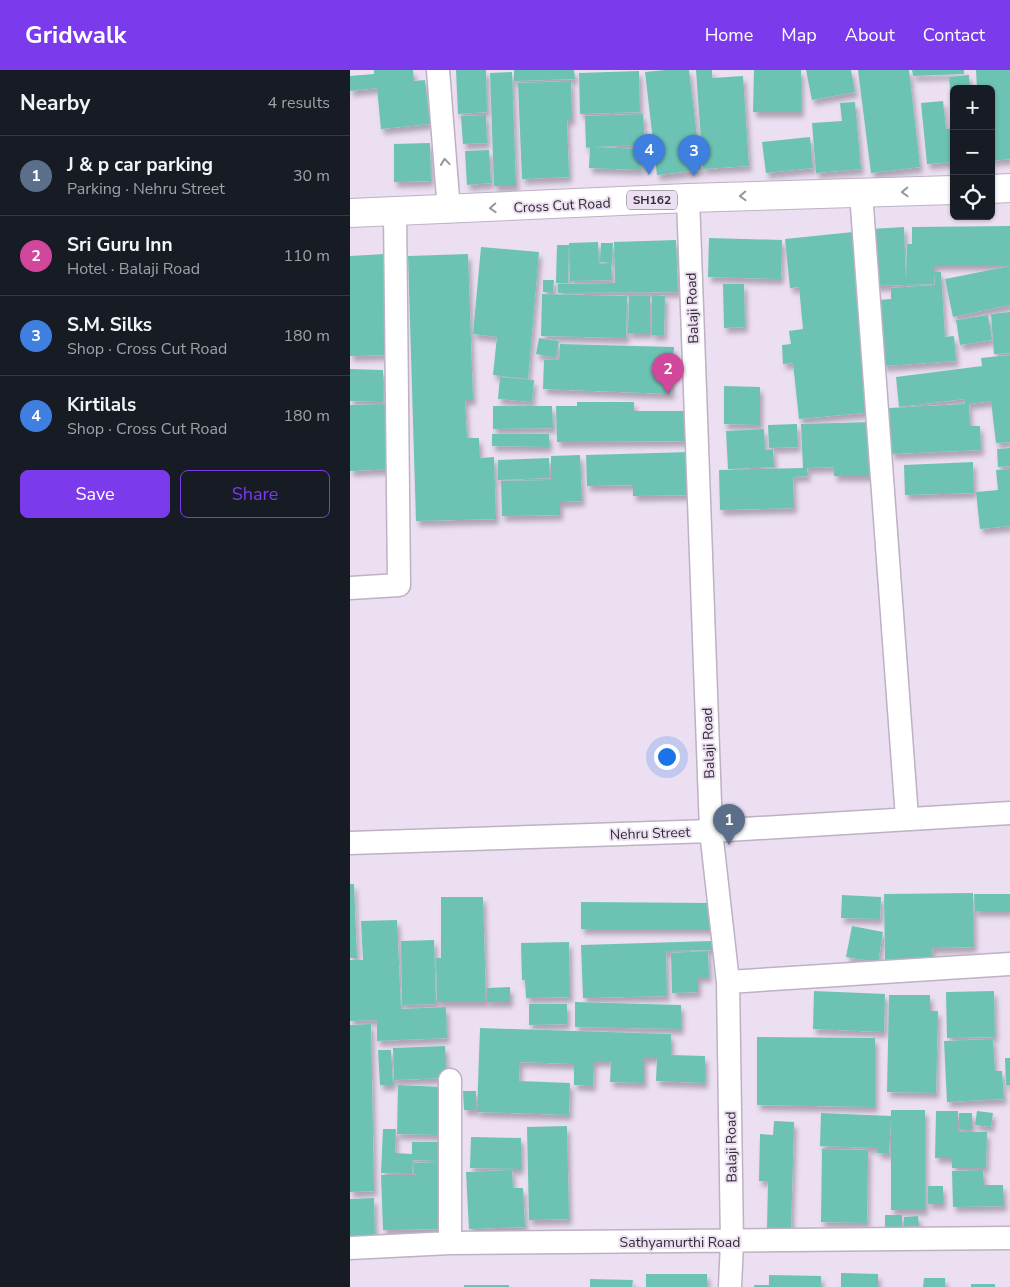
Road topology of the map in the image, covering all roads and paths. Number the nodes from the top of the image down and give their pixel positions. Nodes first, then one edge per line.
1 (438, 70) edge
2 (1010, 188) edge
3 (995, 189) edge
4 (950, 190) edge
5 (860, 193) junction
6 (688, 198) junction
7 (449, 211) junction
8 (395, 212) junction
9 (350, 214) edge
10 (350, 588) edge
11 (1010, 813) edge
12 (907, 818) junction
13 (711, 831) junction
14 (350, 843) edge
15 (1010, 964) edge
16 (728, 982) junction
17 (450, 1080) dead end
18 (1010, 1238) edge
19 (732, 1242) junction
20 (450, 1243) junction
21 (350, 1248) edge
22 (730, 1287) edge

7 -> 1 street
2 - 3 main road
4 -> 5 main road, Cross Cut Road / SH162
5 -> 6 main road, Cross Cut Road / SH162
5 - 12 street
6 -> 7 main road, Cross Cut Road / SH162
6 - 13 street, Balaji Road
7 - 8 main road, Cross Cut Road / SH162
8 - 9 main road, Cross Cut Road / SH162
8 - 10 street
11 - 12 street, Nehru Street
12 - 13 street, Nehru Street
13 - 14 street, Nehru Street
13 - 16 street, Balaji Road
15 - 16 street
16 - 19 street, Balaji Road
17 - 20 street
18 - 19 street, Sathyamurthi Road
19 - 20 street, Sathyamurthi Road
19 - 22 street, Balaji Road
20 - 21 street, Sathyamurthi Road

